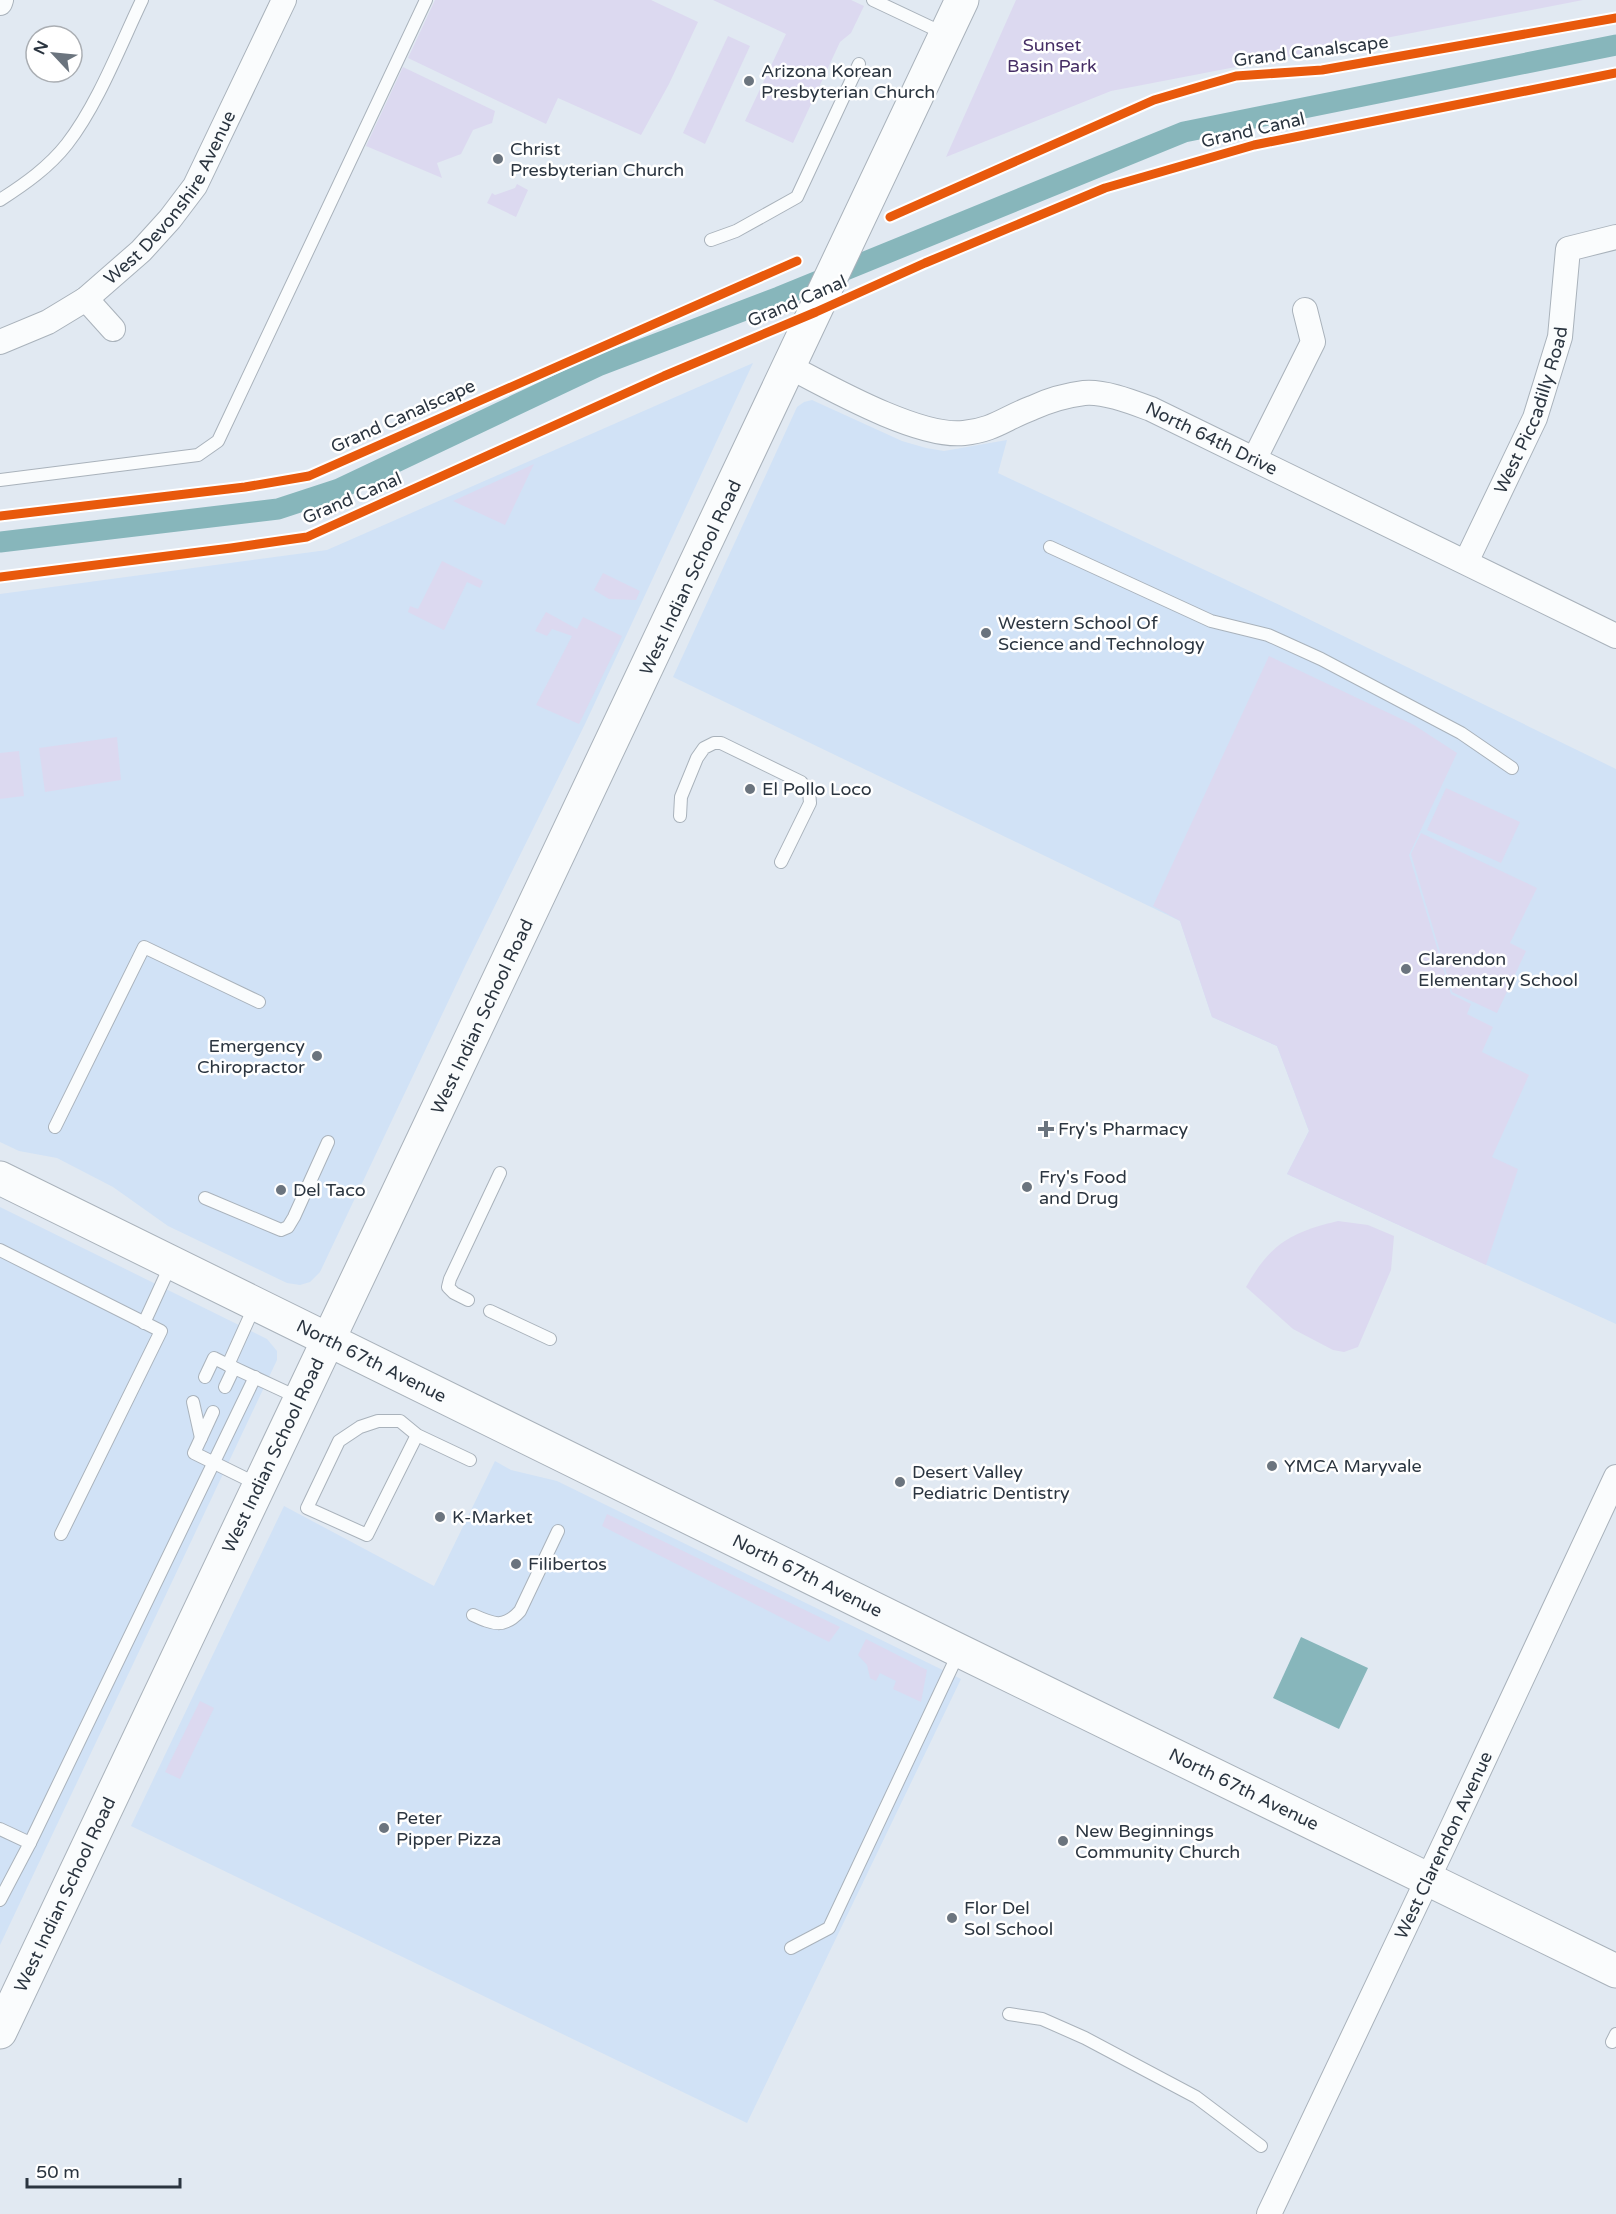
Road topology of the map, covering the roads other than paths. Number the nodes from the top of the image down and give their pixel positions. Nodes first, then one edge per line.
1 (142, 0) edge
2 (284, 0) edge
3 (426, 0) edge
4 (873, 0) edge
5 (962, 0) edge
6 (946, 34) junction
7 (859, 64) dead end
8 (0, 200) edge
9 (1616, 237) edge
10 (711, 240) dead end
11 (86, 299) junction
12 (1305, 310) dead end
13 (113, 329) dead end
14 (0, 342) edge
15 (790, 367) junction
16 (1255, 458) junction
17 (0, 480) edge
18 (1050, 547) dead end
19 (1466, 562) junction
20 (1616, 636) edge
21 (1512, 768) dead end
22 (680, 816) dead end
23 (781, 862) dead end
24 (259, 1002) dead end
25 (56, 1127) dead end
26 (328, 1142) dead end
27 (500, 1173) dead end
28 (0, 1178) edge
29 (205, 1198) dead end
30 (0, 1250) edge
31 (172, 1263) junction
32 (468, 1300) dead end
33 (255, 1304) junction
34 (490, 1311) dead end
35 (144, 1323) junction
36 (327, 1339) junction
37 (550, 1340) dead end
38 (231, 1366) junction
39 (205, 1377) dead end
40 (255, 1377) junction
41 (225, 1387) dead end
42 (299, 1398) junction
43 (193, 1402) dead end
44 (213, 1412) dead end
45 (417, 1435) junction
46 (201, 1438) junction
47 (470, 1460) dead end
48 (214, 1463) junction
49 (1616, 1477) edge
50 (258, 1485) junction
51 (558, 1531) dead end
52 (62, 1534) dead end
53 (473, 1615) dead end
54 (960, 1651) junction
55 (0, 1829) edge
56 (30, 1844) junction
57 (1428, 1879) junction
58 (0, 1900) edge
59 (791, 1948) dead end
60 (1616, 1971) edge
61 (1009, 2014) dead end
62 (0, 2030) edge
63 (1261, 2146) dead end
64 (1269, 2214) edge

1 - 8 lane
2 - 11 street, West Devonshire Avenue
3 - 17 lane
4 - 6 lane
5 - 6 main road, West Indian School Road
6 - 15 main road, West Indian School Road
7 - 10 lane
9 - 19 street, West Piccadilly Road
11 - 13 street
11 - 14 street, West Devonshire Avenue
12 - 16 street
15 - 16 street, North 64th Drive
15 - 36 main road, West Indian School Road
16 - 19 street, North 64th Drive
18 - 21 lane
19 - 20 street, North 64th Drive
22 - 23 lane
24 - 25 lane
26 - 29 lane
27 - 32 lane
28 - 31 main road, North 67th Avenue
30 - 35 lane
31 - 33 main road, North 67th Avenue
31 - 35 lane
33 - 36 main road, North 67th Avenue
33 - 38 lane
34 - 37 lane
35 - 52 lane
36 - 42 main road, West Indian School Road
36 - 54 main road, North 67th Avenue
38 - 39 lane
38 - 40 lane
38 - 41 lane
40 - 42 lane
40 - 48 lane
42 - 50 main road, West Indian School Road
43 - 46 lane
44 - 46 lane
45 - 45 lane
45 - 47 lane
46 - 48 lane
48 - 50 lane
48 - 56 lane
49 - 57 street, West Clarendon Avenue
50 - 62 main road, West Indian School Road
51 - 53 lane
54 - 57 main road, North 67th Avenue
54 - 59 lane
55 - 56 lane
56 - 58 lane
57 - 60 main road, North 67th Avenue
57 - 64 street, West Clarendon Avenue
61 - 63 lane

